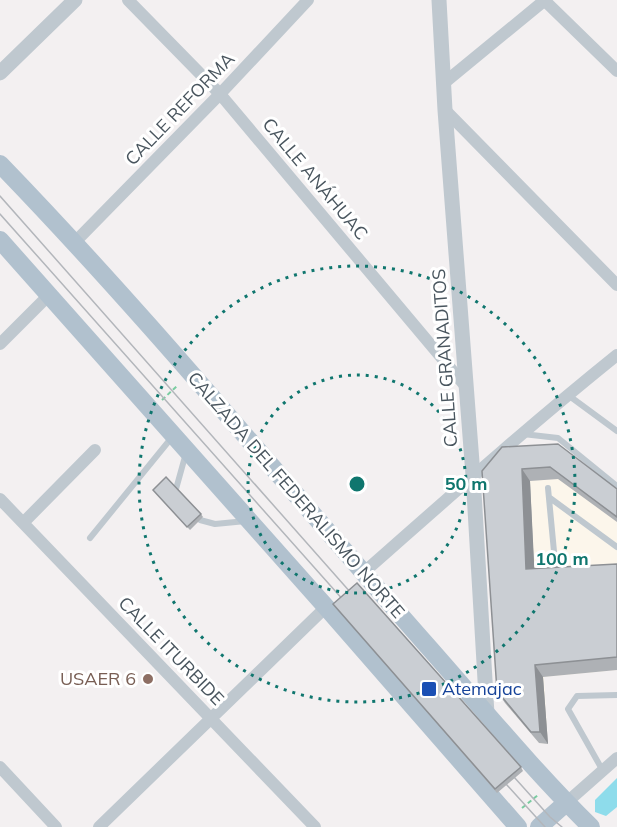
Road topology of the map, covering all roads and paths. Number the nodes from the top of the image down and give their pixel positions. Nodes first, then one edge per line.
1 (75, 0) edge
2 (128, 0) edge
3 (308, 0) edge
4 (439, 0) edge
5 (544, 0) edge
6 (617, 71) edge
7 (0, 73) edge
8 (444, 83) junction
9 (220, 94) junction
10 (445, 110) junction
11 (0, 164) edge
12 (0, 240) edge
13 (75, 242) junction
14 (617, 285) edge
15 (49, 295) junction
16 (0, 344) edge
17 (617, 355) edge
18 (182, 382) dead end
19 (467, 388) junction
20 (568, 394) junction
21 (158, 404) dead end
22 (617, 431) edge
23 (522, 434) junction
24 (174, 435) junction
25 (95, 450) dead end
26 (186, 450) junction
27 (473, 475) junction
28 (617, 486) edge
29 (548, 488) dead end
30 (177, 489) edge
31 (550, 498) junction
32 (0, 499) edge
33 (200, 520) edge
34 (249, 520) junction
35 (23, 523) junction
36 (90, 538) dead end
37 (617, 547) edge
38 (571, 569) edge
39 (363, 573) junction
40 (326, 607) junction
41 (617, 695) edge
42 (487, 714) junction
43 (211, 718) junction
44 (617, 758) edge
45 (0, 767) edge
46 (603, 771) junction
47 (550, 784) junction
48 (566, 803) junction
49 (514, 822) edge
50 (56, 827) edge
51 (99, 827) edge
52 (315, 827) edge
53 (539, 827) edge
54 (591, 827) edge

1 - 7 street
2 - 9 street, CALLE ANÁHUAC
3 - 9 street, CALLE REFORMA
4 - 8 street, CALLE GRANADITOS
5 - 6 street
5 - 8 street
8 - 10 street, CALLE GRANADITOS
9 - 13 street, CALLE REFORMA
9 - 19 street, CALLE ANÁHUAC
10 - 14 street
10 - 19 street, CALLE GRANADITOS
11 - 13 main road, CALZADA DEL FEDERALISMO NORTE
12 - 15 main road
13 - 39 main road, CALZADA DEL FEDERALISMO NORTE
15 - 16 street
15 - 24 main road
17 - 20 street
18 - 21 path
19 - 27 street, CALLE GRANADITOS
20 - 22 lane
20 - 23 street
23 - 27 street
23 - 28 lane
24 - 26 main road
24 - 36 lane
25 - 35 street
26 - 30 lane
26 - 34 main road
27 - 39 street
27 - 42 street, CALLE GRANADITOS
29 - 31 lane
31 - 37 lane
31 - 38 lane
32 - 35 street, CALLE ITURBIDE
33 - 34 lane
34 - 40 main road
35 - 43 street, CALLE ITURBIDE
39 - 42 main road, CALZADA DEL FEDERALISMO NORTE
40 - 43 street
40 - 49 main road
41 - 46 lane
42 - 47 main road, CALZADA DEL FEDERALISMO NORTE
43 - 51 street
43 - 52 street, CALLE ITURBIDE
44 - 46 street
45 - 50 street
46 - 48 street
47 - 48 main road, CALZADA DEL FEDERALISMO NORTE
47 - 49 path
48 - 53 main road
48 - 54 main road, CALZADA DEL FEDERALISMO NORTE

